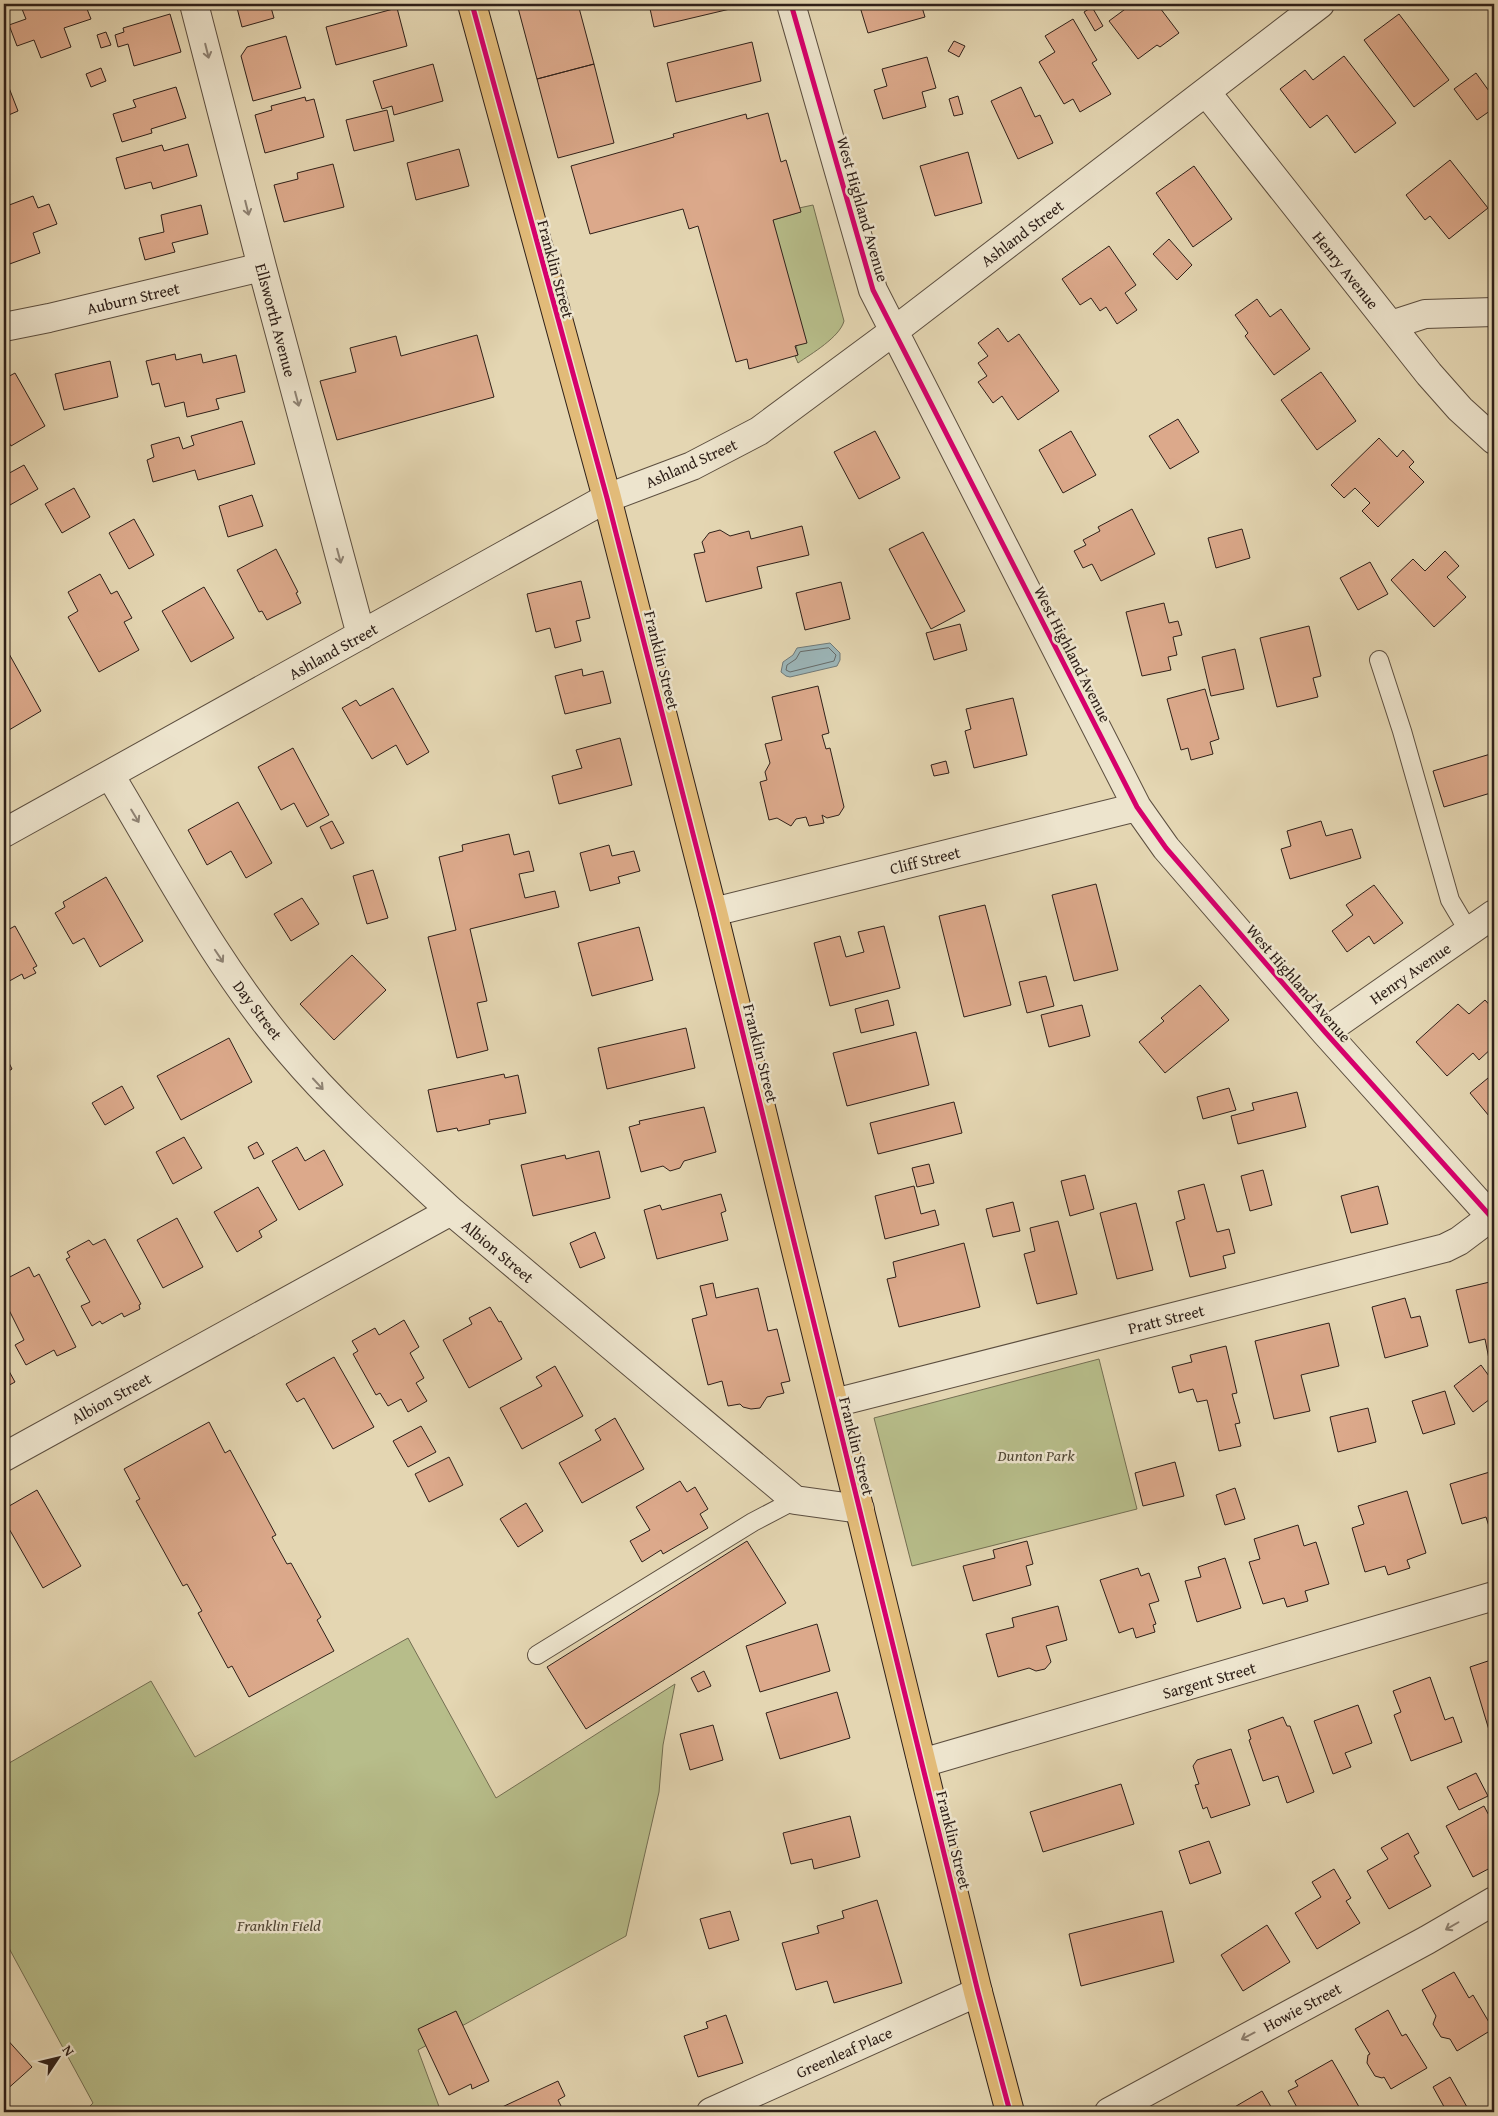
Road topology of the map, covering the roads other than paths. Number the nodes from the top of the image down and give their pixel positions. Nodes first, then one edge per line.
1 (194, 4) edge
2 (472, 4) edge
3 (791, 4) edge
4 (1320, 4) edge
5 (1206, 92) junction
6 (262, 267) junction
7 (1494, 312) edge
8 (4, 326) edge
9 (1390, 326) junction
10 (894, 331) junction
11 (1494, 440) edge
12 (607, 498) junction
13 (360, 635) junction
14 (1380, 660) dead end
15 (110, 774) junction
16 (1137, 807) junction
17 (4, 833) edge
18 (713, 912) junction
19 (1494, 914) edge
20 (1469, 932) junction
21 (1325, 1032) junction
22 (450, 1211) junction
23 (1492, 1218) edge
24 (834, 1403) junction
25 (4, 1457) edge
26 (795, 1500) junction
27 (860, 1508) junction
28 (1494, 1596) edge
29 (537, 1654) dead end
30 (922, 1763) junction
31 (1494, 1901) edge
32 (978, 1992) junction
33 (711, 2112) edge
34 (1010, 2112) edge
35 (1109, 2112) edge

1 -> 6 street, Ellsworth Avenue
2 - 12 main road, Franklin Street
3 - 10 street, West Highland Avenue
4 - 5 street, Ashland Street
5 - 9 street, Henry Avenue
5 - 10 street, Ashland Street
6 - 8 street, Auburn Street
6 -> 13 street, Ellsworth Avenue
7 - 9 street
9 - 11 street, Henry Avenue
10 - 12 street, Ashland Street
10 - 16 street, West Highland Avenue
12 - 13 street, Ashland Street
12 - 18 main road, Franklin Street
13 - 15 street, Ashland Street
14 - 20 lane
15 - 17 street, Ashland Street
15 -> 22 street, Day Street
16 - 18 street, Cliff Street
16 - 21 street, West Highland Avenue
18 - 24 main road, Franklin Street
19 - 20 street, Henry Avenue
20 - 21 street, Henry Avenue
21 - 23 street, West Highland Avenue
22 - 25 street, Albion Street
22 - 26 street, Albion Street
23 - 24 street, Pratt Street
24 - 27 main road, Franklin Street
26 - 27 street
26 - 29 lane
27 - 30 main road, Franklin Street
28 - 30 street, Sargent Street
30 - 32 main road, Franklin Street
31 -> 35 street, Howie Street
32 - 33 street, Greenleaf Place
32 - 34 main road, Franklin Street

